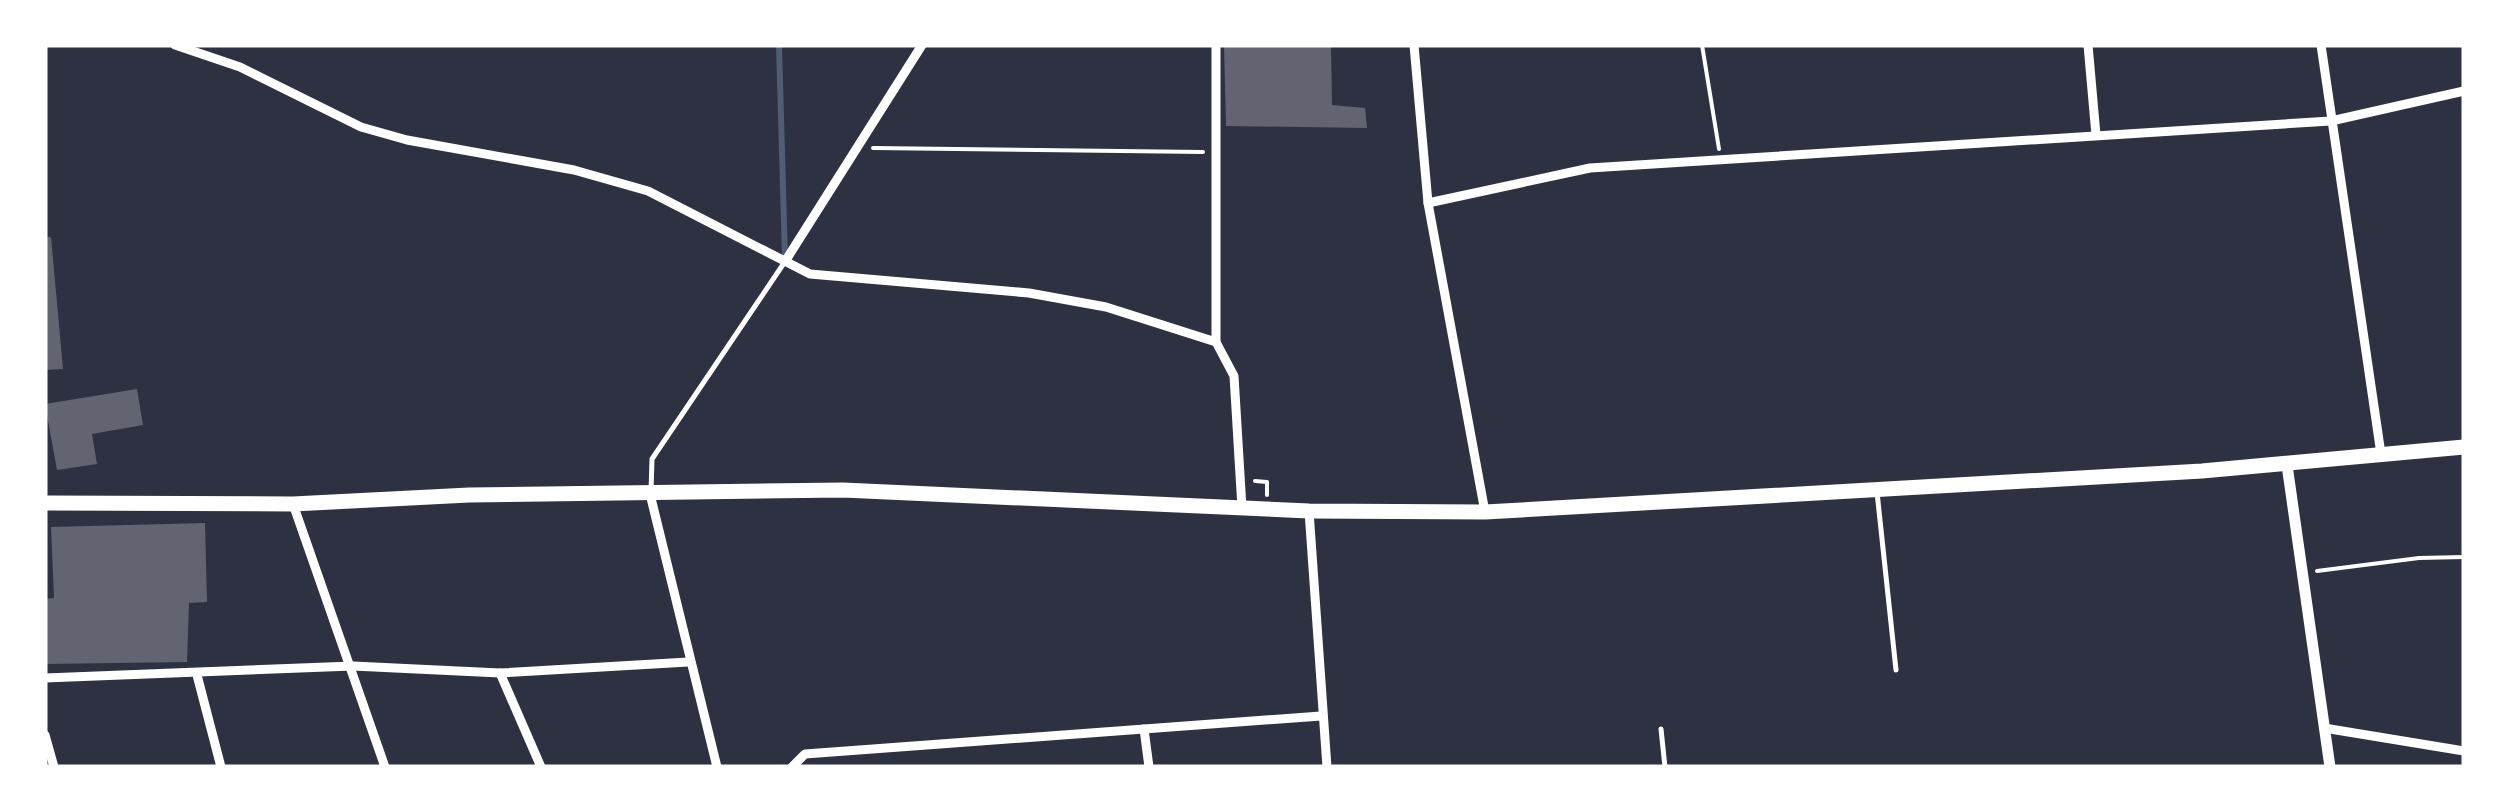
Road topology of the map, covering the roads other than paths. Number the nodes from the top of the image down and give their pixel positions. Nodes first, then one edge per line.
1 (175, 45) edge
2 (922, 45) edge
3 (1216, 45) edge
4 (1414, 45) edge
5 (2088, 45) edge
6 (2321, 45) edge
7 (2464, 91) edge
8 (2331, 121) junction
9 (2096, 135) junction
10 (1428, 203) junction
11 (786, 260) junction
12 (1216, 342) junction
13 (2464, 447) edge
14 (2382, 457) junction
15 (2287, 465) junction
16 (1876, 489) junction
17 (650, 494) junction
18 (45, 503) edge
19 (292, 504) junction
20 (1242, 508) junction
21 (1309, 510) junction
22 (1485, 512) junction
23 (688, 662) junction
24 (353, 666) junction
25 (1896, 670) dead end
26 (500, 673) junction
27 (197, 674) junction
28 (45, 678) edge
29 (1321, 716) junction
30 (2324, 728) junction
31 (1144, 729) junction
32 (1662, 729) dead end
33 (45, 735) edge
34 (2464, 752) edge
35 (54, 767) edge
36 (221, 767) edge
37 (385, 767) edge
38 (541, 767) edge
39 (717, 767) edge
40 (792, 767) edge
41 (1149, 767) edge
42 (1328, 767) edge
43 (1665, 767) edge
44 (2330, 767) edge

1 - 11 street
2 - 11 street
3 - 12 street
4 - 10 street
5 - 9 street
6 - 8 street
7 - 8 street
8 - 9 street
8 - 14 street
9 - 10 street
10 - 22 street
11 - 12 street
11 - 17 lane
12 - 20 street
13 - 14 highway
14 - 15 highway
15 - 16 highway
15 - 30 street
16 - 22 highway
16 - 25 lane
17 - 19 highway
17 - 20 highway
17 - 23 street
18 - 19 highway
19 - 24 street
20 - 21 highway
21 - 22 highway
21 - 29 street
23 - 26 street
23 - 39 street
24 - 26 street
24 - 27 street
24 - 37 street
26 - 38 street
27 - 28 street
27 - 36 street
29 - 31 street
29 - 42 street
30 - 34 street
30 - 44 street
31 - 40 street
31 - 41 street
32 - 43 lane
33 - 35 street

